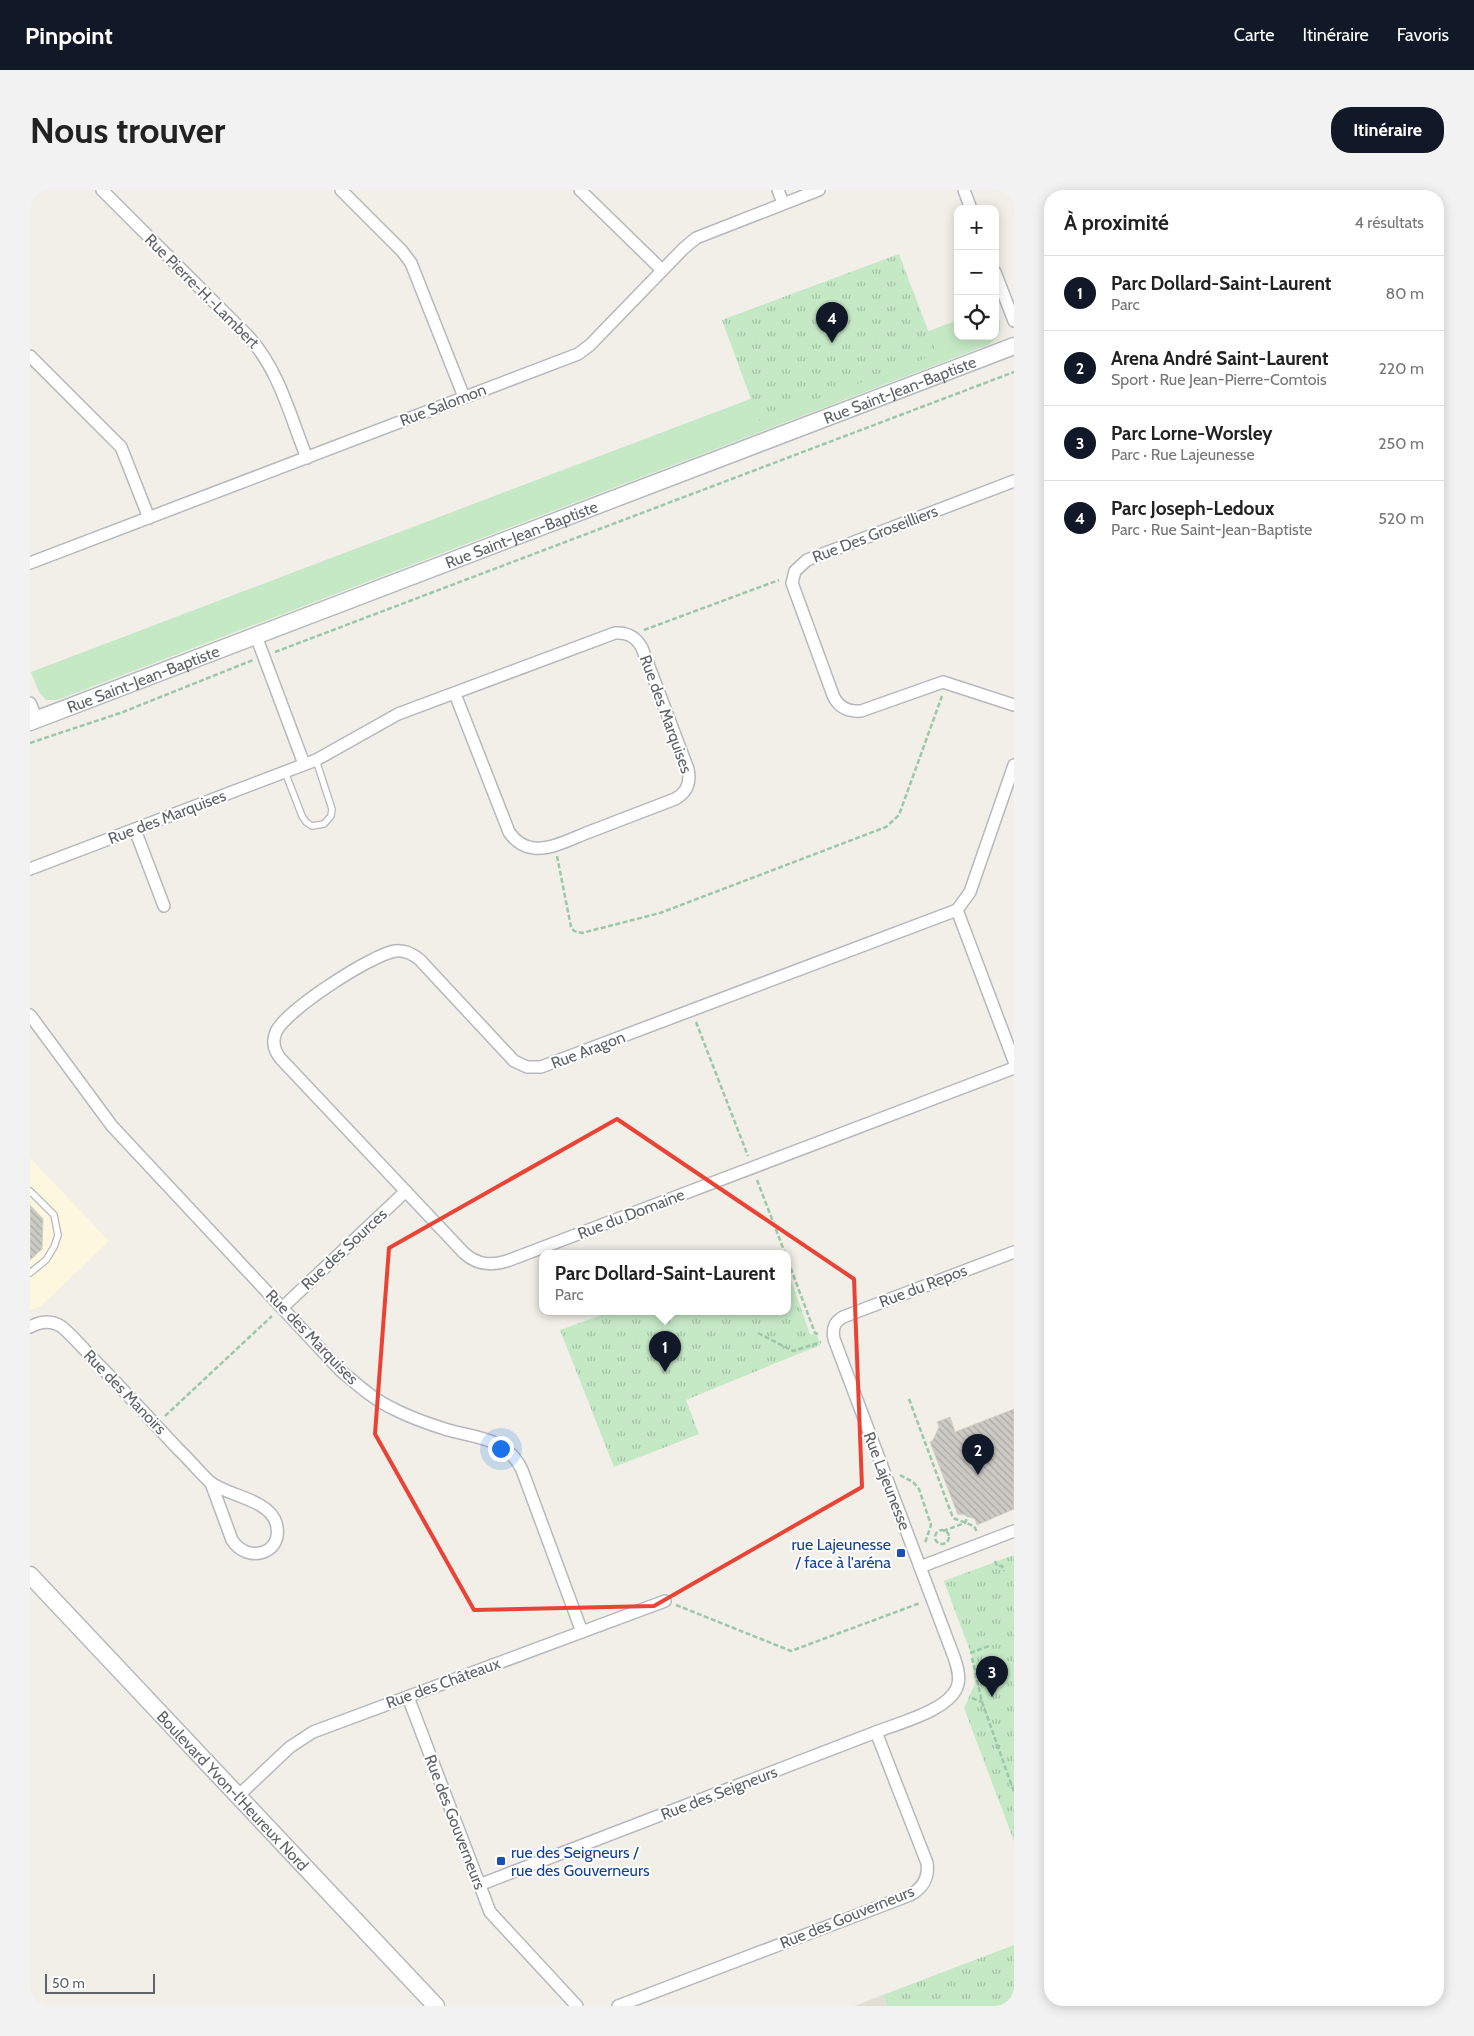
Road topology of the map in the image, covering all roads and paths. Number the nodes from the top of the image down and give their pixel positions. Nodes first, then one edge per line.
1 (102, 190) edge
2 (341, 190) edge
3 (580, 190) edge
4 (778, 190) edge
5 (819, 190) edge
6 (964, 190) edge
7 (783, 203) junction
8 (970, 205) edge
9 (662, 270) junction
10 (999, 282) edge
11 (1014, 321) edge
12 (1014, 346) edge
13 (30, 356) edge
14 (1014, 372) edge
15 (464, 397) junction
16 (307, 458) junction
17 (1014, 480) edge
18 (149, 518) junction
19 (30, 563) edge
20 (793, 575) junction
21 (256, 636) junction
22 (631, 636) junction
23 (263, 657) junction
24 (947, 682) junction
25 (454, 694) junction
26 (30, 703) edge
27 (1014, 705) edge
28 (33, 720) edge
29 (30, 743) edge
30 (316, 760) junction
31 (304, 764) junction
32 (1014, 765) edge
33 (285, 772) junction
34 (135, 830) junction
35 (554, 844) junction
36 (30, 869) edge
37 (164, 906) dead end
38 (957, 910) junction
39 (692, 1010) junction
40 (30, 1015) edge
41 (274, 1038) joint
42 (1014, 1061) edge
43 (1014, 1068) edge
44 (748, 1156) dead end
45 (757, 1180) dead end
46 (30, 1192) edge
47 (406, 1192) junction
48 (784, 1250) edge
49 (1014, 1252) edge
50 (791, 1268) edge
51 (30, 1273) edge
52 (283, 1307) junction
53 (272, 1316) dead end
54 (835, 1325) joint
55 (30, 1327) edge
56 (758, 1333) dead end
57 (818, 1334) dead end
58 (821, 1342) dead end
59 (909, 1399) dead end
60 (165, 1416) dead end
61 (896, 1470) dead end
62 (211, 1483) junction
63 (968, 1516) dead end
64 (953, 1518) junction
65 (965, 1522) junction
66 (956, 1526) junction
67 (943, 1531) junction
68 (1014, 1531) edge
69 (978, 1536) dead end
70 (926, 1546) dead end
71 (995, 1561) dead end
72 (920, 1567) junction
73 (1004, 1571) dead end
74 (30, 1575) edge
75 (665, 1601) joint
76 (920, 1603) dead end
77 (582, 1632) junction
78 (990, 1646) dead end
79 (970, 1653) dead end
80 (972, 1658) dead end
81 (954, 1694) joint
82 (408, 1697) junction
83 (972, 1698) dead end
84 (982, 1702) junction
85 (876, 1732) junction
86 (1014, 1792) edge
87 (238, 1796) junction
88 (479, 1885) junction
89 (436, 2006) edge
90 (577, 2006) edge
91 (618, 2006) edge

1 - 16 street, Rue Pierre-H.-Lambert
2 - 15 street
3 - 9 street
4 - 7 street
5 - 7 street, Rue Salomon
6 - 8 street
7 - 9 street, Rue Salomon
9 - 15 street, Rue Salomon
10 - 11 street
12 - 21 street, Rue Saint-Jean-Baptiste
13 - 18 street
14 - 23 path
15 - 16 street, Rue Salomon
16 - 18 street, Rue Salomon
17 - 20 street, Rue Des Groseilliers
18 - 19 street, Rue Salomon
20 - 22 path
20 - 24 street
21 - 23 street
21 - 28 street, Rue Saint-Jean-Baptiste
22 - 25 street, Rue des Marquises
22 - 35 street, Rue des Marquises
23 - 29 path
23 - 31 street
24 - 27 street
24 - 35 path
25 - 30 street, Rue des Marquises
25 - 35 street, Rue des Marquises
26 - 28 street
30 - 31 street, Rue des Marquises
30 - 33 lane
31 - 33 street, Rue des Marquises
32 - 38 street
33 - 34 street, Rue des Marquises
34 - 36 street, Rue des Marquises
34 - 37 street
38 - 39 street, Rue Aragon
38 - 42 street
39 - 41 street, Rue Aragon
39 - 44 path
40 - 52 street, Rue des Marquises
41 - 47 street, Rue du Domaine
43 - 47 street, Rue du Domaine
45 - 48 path
46 - 51 lane
47 - 52 street, Rue des Sources
49 - 54 street, Rue du Repos
50 - 57 path
52 - 77 street, Rue des Marquises
53 - 60 path
54 - 72 street, Rue Lajeunesse
55 - 62 street, Rue des Manoirs
56 - 58 path
59 - 64 path
61 - 70 path, Rue Lajeunesse
62 - 62 street, Rue des Manoirs
63 - 65 path
64 - 65 path
64 - 66 path
65 - 66 path
65 - 69 path
66 - 67 path
67 - 67 path
68 - 72 street
71 - 73 path
72 - 81 street, Rue Lajeunesse
74 - 87 street, Boulevard Yvon-l'Heureux Nord
75 - 76 path
75 - 77 street, Rue des Châteaux
77 - 82 street, Rue des Châteaux
78 - 79 path
80 - 84 path
81 - 85 street, Rue des Seigneurs
82 - 87 street, Rue des Châteaux
82 - 88 street, Rue des Gouverneurs
83 - 84 path
84 - 86 path
85 - 88 street, Rue des Seigneurs
85 - 91 street, Rue des Gouverneurs
87 - 89 street, Boulevard Yvon-l'Heureux Nord
88 - 90 street, Rue des Gouverneurs

